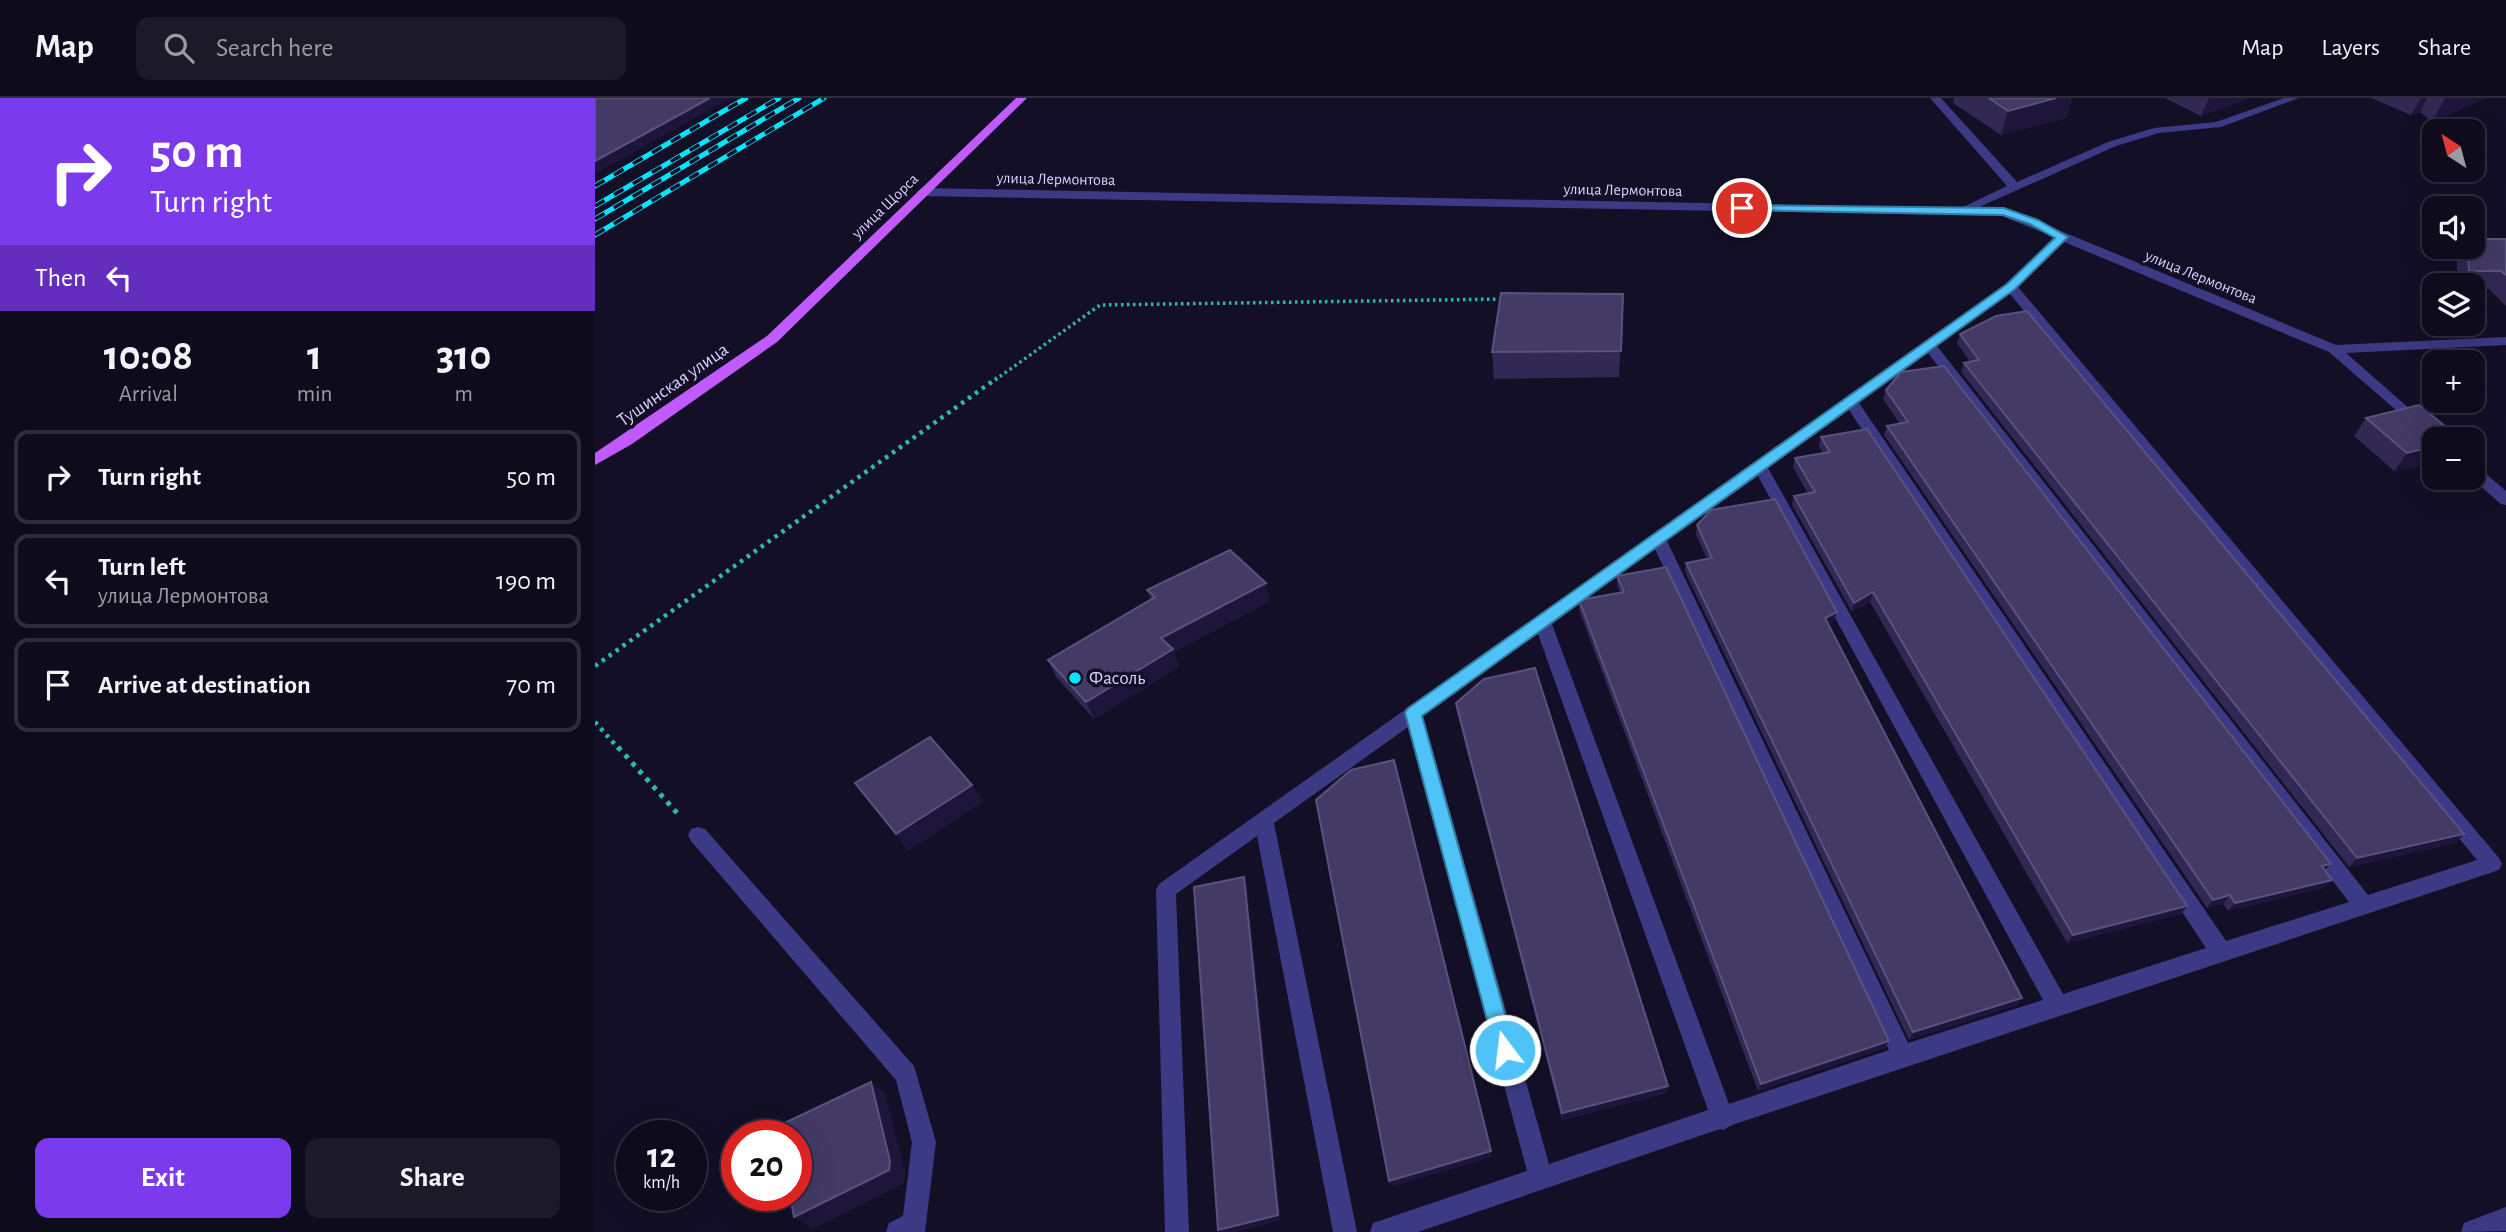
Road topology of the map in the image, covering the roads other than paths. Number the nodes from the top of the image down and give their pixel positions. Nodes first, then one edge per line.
1 (1022, 98) edge
2 (1935, 98) edge
3 (2294, 98) edge
4 (2015, 187) junction
5 (922, 192) junction
6 (1962, 210) junction
7 (2062, 237) junction
8 (2011, 287) junction
9 (772, 339) joint
10 (2506, 341) edge
11 (1929, 345) junction
12 (2334, 349) junction
13 (1851, 402) junction
14 (2423, 427) edge
15 (595, 460) edge
16 (1760, 466) junction
17 (2485, 482) edge
18 (2506, 500) edge
19 (1658, 539) junction
20 (1542, 621) junction
21 (1413, 713) junction
22 (1264, 820) junction
23 (698, 835) road end
24 (2364, 906) junction
25 (2221, 952) junction
26 (2057, 1006) junction
27 (1903, 1056) junction
28 (1723, 1119) junction
29 (1541, 1179) junction
30 (2506, 1219) edge
31 (909, 1229) edge
32 (1177, 1232) edge
33 (1345, 1232) edge
34 (1382, 1232) edge
35 (2473, 1232) edge

1 - 5 main road, улица Щорса
2 - 4 street
3 - 4 street
4 - 6 street
5 - 6 street, улица Лермонтова
5 - 9 main road, улица Щорса
6 - 7 street, улица Лермонтова
7 - 8 street
7 - 12 street, улица Лермонтова
8 - 11 street
8 - 24 street
9 - 15 main road, Тушинская улица
10 - 12 street, улица Лермонтова
11 - 13 street
11 - 24 street
12 - 14 street
13 - 16 street
13 - 25 street
16 - 19 street
16 - 26 street
17 - 18 street
19 - 20 street
19 - 27 street
20 - 21 street
20 - 28 street
21 - 22 street
21 - 29 street
22 - 32 street
22 - 33 street
23 - 31 street
24 - 25 street
25 - 26 street
26 - 27 street
27 - 28 street
28 - 29 street
29 - 34 street
30 - 35 street

